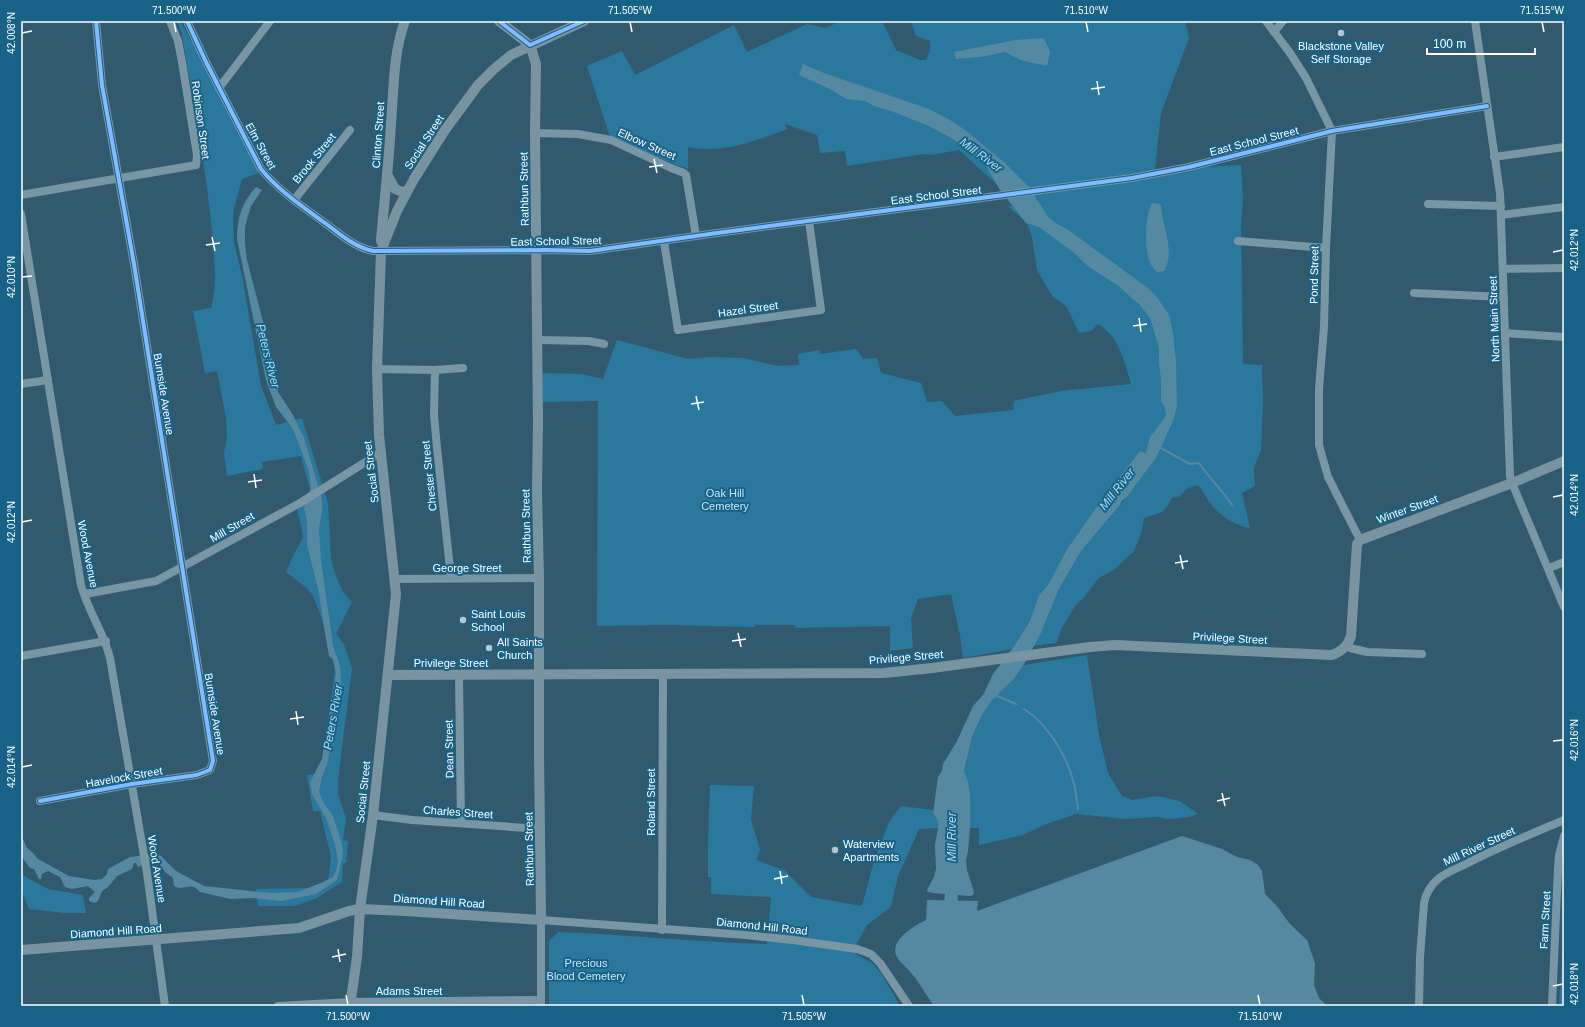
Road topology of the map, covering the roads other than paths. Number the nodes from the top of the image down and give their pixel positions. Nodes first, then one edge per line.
1 (96, 21) edge
2 (170, 21) edge
3 (187, 21) edge
4 (270, 21) edge
5 (405, 21) edge
6 (499, 21) edge
7 (584, 21) edge
8 (1266, 21) edge
9 (1282, 21) edge
10 (1475, 21) edge
11 (1274, 32) junction
12 (530, 46) junction
13 (219, 88) junction
14 (1488, 106) junction
15 (350, 130) dead end
16 (1332, 131) junction
17 (535, 133) junction
18 (1564, 147) edge
19 (1494, 157) junction
20 (387, 174) junction
21 (119, 179) junction
22 (407, 191) junction
23 (21, 195) edge
24 (294, 200) junction
25 (1428, 204) dead end
26 (1501, 206) junction
27 (1564, 207) edge
28 (21, 214) edge
29 (1501, 215) junction
30 (809, 221) junction
31 (696, 236) junction
32 (1238, 241) dead end
33 (664, 242) junction
34 (1326, 248) junction
35 (537, 250) junction
36 (381, 251) junction
37 (1564, 268) edge
38 (1503, 269) junction
39 (1414, 293) dead end
40 (1504, 297) junction
41 (1505, 333) junction
42 (1564, 337) edge
43 (536, 340) junction
44 (604, 344) dead end
45 (463, 368) dead end
46 (377, 369) junction
47 (435, 370) junction
48 (48, 380) junction
49 (21, 384) edge
50 (380, 453) junction
51 (1564, 461) edge
52 (1512, 483) junction
53 (1360, 540) junction
54 (1564, 562) edge
55 (183, 567) junction
56 (1548, 568) junction
57 (451, 578) junction
58 (539, 578) junction
59 (396, 580) junction
60 (84, 594) junction
61 (1564, 607) edge
62 (106, 641) junction
63 (1346, 647) junction
64 (1422, 654) dead end
65 (21, 656) edge
66 (663, 674) junction
67 (459, 675) junction
68 (540, 675) junction
69 (388, 676) junction
70 (210, 770) joint
71 (132, 784) junction
72 (40, 801) dead end
73 (373, 815) junction
74 (1564, 820) edge
75 (461, 823) junction
76 (541, 829) junction
77 (1564, 836) edge
78 (360, 910) junction
79 (542, 920) junction
80 (662, 930) junction
81 (157, 940) junction
82 (21, 950) edge
83 (541, 1003) edge
84 (351, 1004) edge
85 (165, 1006) edge
86 (278, 1006) edge
87 (909, 1006) edge
88 (1419, 1006) edge
89 (1552, 1006) edge

1 - 21 street, Burnside Avenue
2 - 21 street, Robinson Street
3 - 13 street, Elm Street
4 - 13 street
5 - 20 main road, Clinton Street
6 - 12 main road
7 - 12 main road, Social Street
8 - 11 street, Pond Street
9 - 11 street
10 - 14 street, North Main Street
11 - 16 street, Pond Street
12 - 17 main road, Rathbun Street
12 - 22 main road, Social Street
13 - 24 street, Elm Street
14 - 16 street, East School Street
14 - 19 street, North Main Street
15 - 24 street, Brook Street
16 - 30 street, East School Street
16 - 34 street, Pond Street
17 - 31 street, Elbow Street
17 - 35 main road, Rathbun Street
18 - 19 street
19 - 26 street, North Main Street
20 - 22 main road
20 - 36 main road, Clinton Street
21 - 23 street, Robinson Street
21 - 55 street, Burnside Avenue
22 - 36 main road, Social Street
24 - 36 street, Elm Street
25 - 26 street
26 - 29 street, North Main Street
27 - 29 street
28 - 48 street, Wood Avenue
29 - 38 street, North Main Street
30 - 31 street, East School Street
30 - 33 street, Hazel Street
31 - 33 street, East School Street
32 - 34 street
33 - 35 street, East School Street
34 - 53 street, Pond Street
35 - 36 street, East School Street
35 - 43 main road, Rathbun Street
36 - 46 main road, Social Street
37 - 38 street
38 - 40 street, North Main Street
39 - 40 street
40 - 41 street, North Main Street
41 - 42 street
41 - 52 street, North Main Street
43 - 44 street
43 - 58 main road, Rathbun Street
45 - 47 street
46 - 47 street
46 - 50 main road, Social Street
47 - 57 street, Chester Street
48 - 49 street
48 - 60 street, Wood Avenue
50 - 55 street, Mill Street
50 - 59 main road, Social Street
51 - 52 main road, Winter Street
52 - 53 main road, Winter Street
52 - 56 street, North Main Street
53 - 63 main road
54 - 56 street
55 - 60 street, Mill Street
55 - 70 street, Burnside Avenue
56 - 61 street, North Main Street
57 - 58 street, George Street
57 - 59 street, George Street
58 - 68 main road, Rathbun Street
59 - 69 main road, Social Street
60 - 62 street, Wood Avenue
62 - 65 street
62 - 71 street, Wood Avenue
63 - 64 street
63 - 66 main road, Privilege Street
66 - 68 main road, Privilege Street
66 - 80 street, Roland Street
67 - 68 main road, Privilege Street
67 - 69 main road, Privilege Street
67 - 75 street, Dean Street
68 - 76 main road, Rathbun Street
69 - 73 main road, Social Street
70 - 71 street, Havelock Street
71 - 72 street, Havelock Street
71 - 81 street, Wood Avenue
73 - 75 street, Charles Street
73 - 78 main road, Social Street
74 - 88 street, Mill River Street
75 - 76 street, Charles Street
76 - 79 main road, Rathbun Street
77 - 89 street, Farm Street
78 - 79 main road, Diamond Hill Road
78 - 81 main road, Diamond Hill Road
78 - 84 main road, Social Street
79 - 80 street, Diamond Hill Road
79 - 83 street, Rathbun Street
80 - 87 street, Diamond Hill Road
81 - 82 main road, Diamond Hill Road
81 - 85 street, Wood Avenue
83 - 84 street, Adams Street
84 - 86 street, Adams Street

